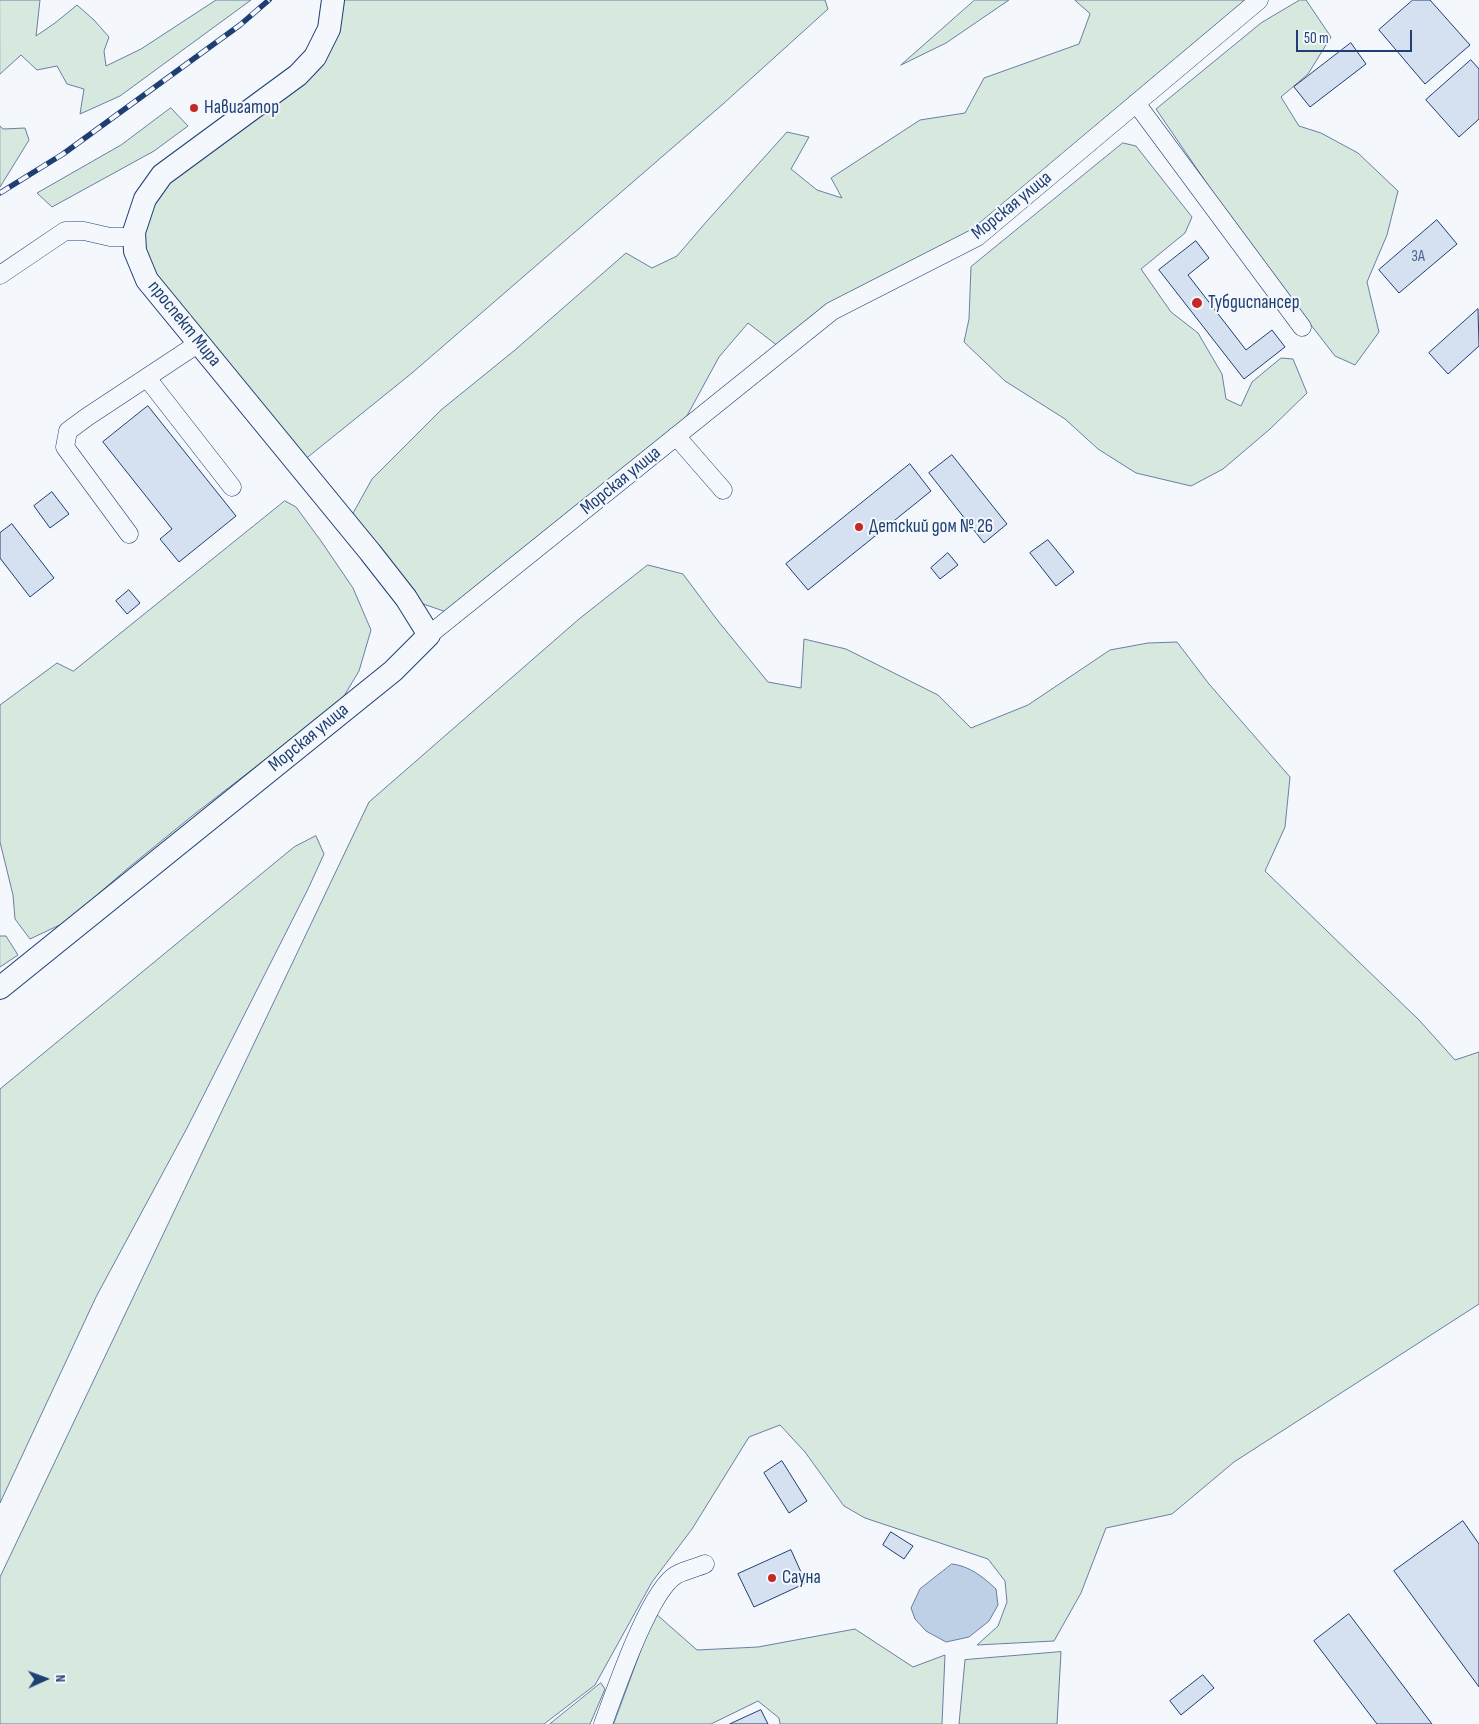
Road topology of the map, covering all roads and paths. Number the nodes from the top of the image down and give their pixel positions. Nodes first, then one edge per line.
1 (333, 0) edge
2 (1259, 0) edge
3 (1136, 103) junction
4 (135, 237) junction
5 (0, 275) edge
6 (1302, 327) dead end
7 (199, 343) junction
8 (146, 378) junction
9 (676, 436) junction
10 (232, 486) dead end
11 (722, 490) dead end
12 (129, 534) dead end
13 (429, 636) junction
14 (0, 988) edge
15 (705, 1564) dead end
16 (603, 1724) edge

1 - 4 main road, проспект Мира
2 - 3 street, Морская улица
3 - 6 street
3 - 9 street, Морская улица
4 - 5 street
4 - 7 main road, проспект Мира
7 - 8 street
7 - 13 main road, проспект Мира
8 - 10 street
8 - 12 street
9 - 11 street
9 - 13 street, Морская улица
13 - 14 main road, Морская улица
15 - 16 street

